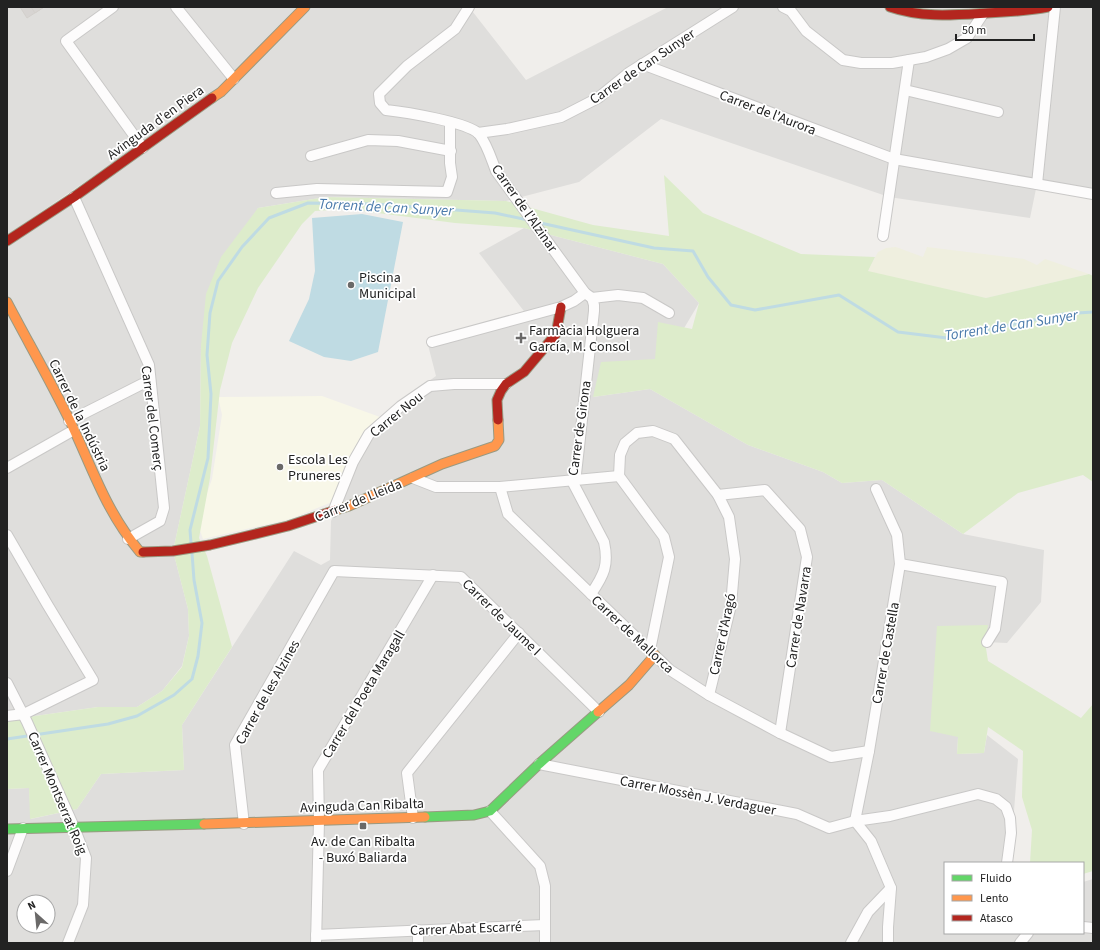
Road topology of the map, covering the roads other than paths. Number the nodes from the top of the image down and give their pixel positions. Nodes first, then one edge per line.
1 (113, 7) edge
2 (176, 7) edge
3 (305, 7) edge
4 (468, 7) edge
5 (733, 7) edge
6 (783, 7) edge
7 (890, 7) edge
8 (1048, 7) edge
9 (1055, 7) edge
10 (983, 14) junction
11 (909, 60) junction
12 (642, 64) junction
13 (234, 79) junction
14 (905, 90) junction
15 (998, 112) dead end
16 (450, 122) junction
17 (478, 133) junction
18 (143, 148) junction
19 (451, 151) junction
20 (311, 156) dead end
21 (894, 159) junction
22 (1037, 184) junction
23 (276, 193) dead end
24 (1093, 194) edge
25 (74, 197) junction
26 (883, 236) dead end
27 (7, 242) edge
28 (589, 296) junction
29 (7, 302) edge
30 (561, 307) junction
31 (669, 314) dead end
32 (432, 342) dead end
33 (150, 380) junction
34 (506, 384) junction
35 (72, 425) junction
36 (7, 468) edge
37 (619, 476) junction
38 (413, 478) junction
39 (572, 481) junction
40 (500, 487) junction
41 (876, 489) dead end
42 (718, 495) junction
43 (333, 512) junction
44 (7, 535) edge
45 (128, 539) junction
46 (900, 564) junction
47 (334, 570) joint
48 (433, 575) junction
49 (591, 594) junction
50 (519, 633) junction
51 (987, 642) dead end
52 (652, 653) junction
53 (7, 683) edge
54 (709, 695) junction
55 (599, 712) junction
56 (24, 714) junction
57 (7, 716) edge
58 (780, 733) junction
59 (869, 751) junction
60 (539, 764) junction
61 (490, 811) junction
62 (413, 818) junction
63 (319, 821) junction
64 (855, 821) junction
65 (244, 824) junction
66 (74, 827) junction
67 (23, 828) junction
68 (7, 830) edge
69 (1007, 862) edge
70 (7, 871) edge
71 (891, 888) junction
72 (545, 925) junction
73 (418, 930) junction
74 (1027, 934) edge
75 (316, 939) edge
76 (68, 943) edge
77 (418, 943) edge
78 (544, 943) edge
79 (851, 943) edge
80 (888, 943) edge
81 (1020, 943) edge

1 - 18 street
2 - 13 street
3 - 13 street, Avinguda d'en Piera
4 - 16 street
5 - 12 street, Carrer de Can Sunyer
6 - 11 street
7 - 10 street
8 - 10 street
9 - 22 street
10 - 11 street
11 - 14 street
12 - 17 street, Carrer de Can Sunyer
12 - 21 street, Carrer de l'Aurora
13 - 18 street, Avinguda d'en Piera
14 - 15 street
14 - 21 street
16 - 17 street
16 - 19 street
17 - 28 street, Carrer de l'Alzinar
18 - 25 street, Avinguda d'en Piera
19 - 20 street
19 - 23 street
21 - 22 street, Carrer de l'Aurora
21 - 26 street
22 - 24 street, Carrer de l'Aurora
25 - 27 street, Avinguda d'en Piera
25 - 33 street, Carrer del Comerç
28 - 30 street
28 - 31 street
28 - 39 street, Carrer de Girona
29 - 35 street, Carrer de la Indústria
30 - 32 street
30 - 34 street
33 - 35 street
33 - 45 street, Carrer del Comerç
34 - 38 street
34 - 43 street, Carrer Nou
35 - 36 street
35 - 45 street, Carrer de la Indústria
37 - 39 street, Carrer de Lleida
37 - 42 street, Carrer d'Aragó
37 - 52 street
38 - 40 street, Carrer de Lleida
38 - 43 street, Carrer de Lleida
39 - 40 street, Carrer de Lleida
39 - 49 street, Carrer de Girona
40 - 49 street, Carrer de Mallorca
41 - 46 street, Carrer de Castella
42 - 54 street, Carrer d'Aragó
42 - 58 street, Carrer de Navarra
43 - 45 street, Carrer de Lleida
44 - 56 street
46 - 51 street
46 - 59 street, Carrer de Castella
47 - 48 street, Carrer de Jaume I
47 - 65 street, Carrer de les Alzines
48 - 50 street, Carrer de Jaume I
48 - 63 street, Carrer del Poeta Maragall
49 - 52 street, Carrer de Mallorca
50 - 55 street, Carrer de Jaume I
50 - 62 street
52 - 54 street, Carrer de Mallorca
52 - 55 street
53 - 56 street, Carrer Montserrat Roig
54 - 58 street, Carrer de Mallorca
55 - 60 street
56 - 57 street
56 - 66 street, Carrer Montserrat Roig
58 - 59 street, Carrer de Mallorca
59 - 64 street, Carrer de Castella
60 - 61 street
60 - 64 street, Carrer Mossèn J. Verdaguer
61 - 62 street, Avinguda Can Ribalta
61 - 72 street
62 - 63 street, Avinguda Can Ribalta
63 - 65 street, Avinguda Can Ribalta
63 - 75 street, Carrer del Poeta Maragall
64 - 69 street, Carrer Mossèn J. Verdaguer
64 - 71 street
65 - 66 street, Avinguda Can Ribalta
66 - 67 street, Avinguda Can Ribalta
66 - 76 street, Carrer Montserrat Roig
67 - 68 street, Avinguda Can Ribalta
67 - 70 street
71 - 79 street
71 - 80 street
72 - 73 street, Carrer Abat Escarré
72 - 78 street
73 - 75 street, Carrer Abat Escarré
73 - 77 street
74 - 81 street

